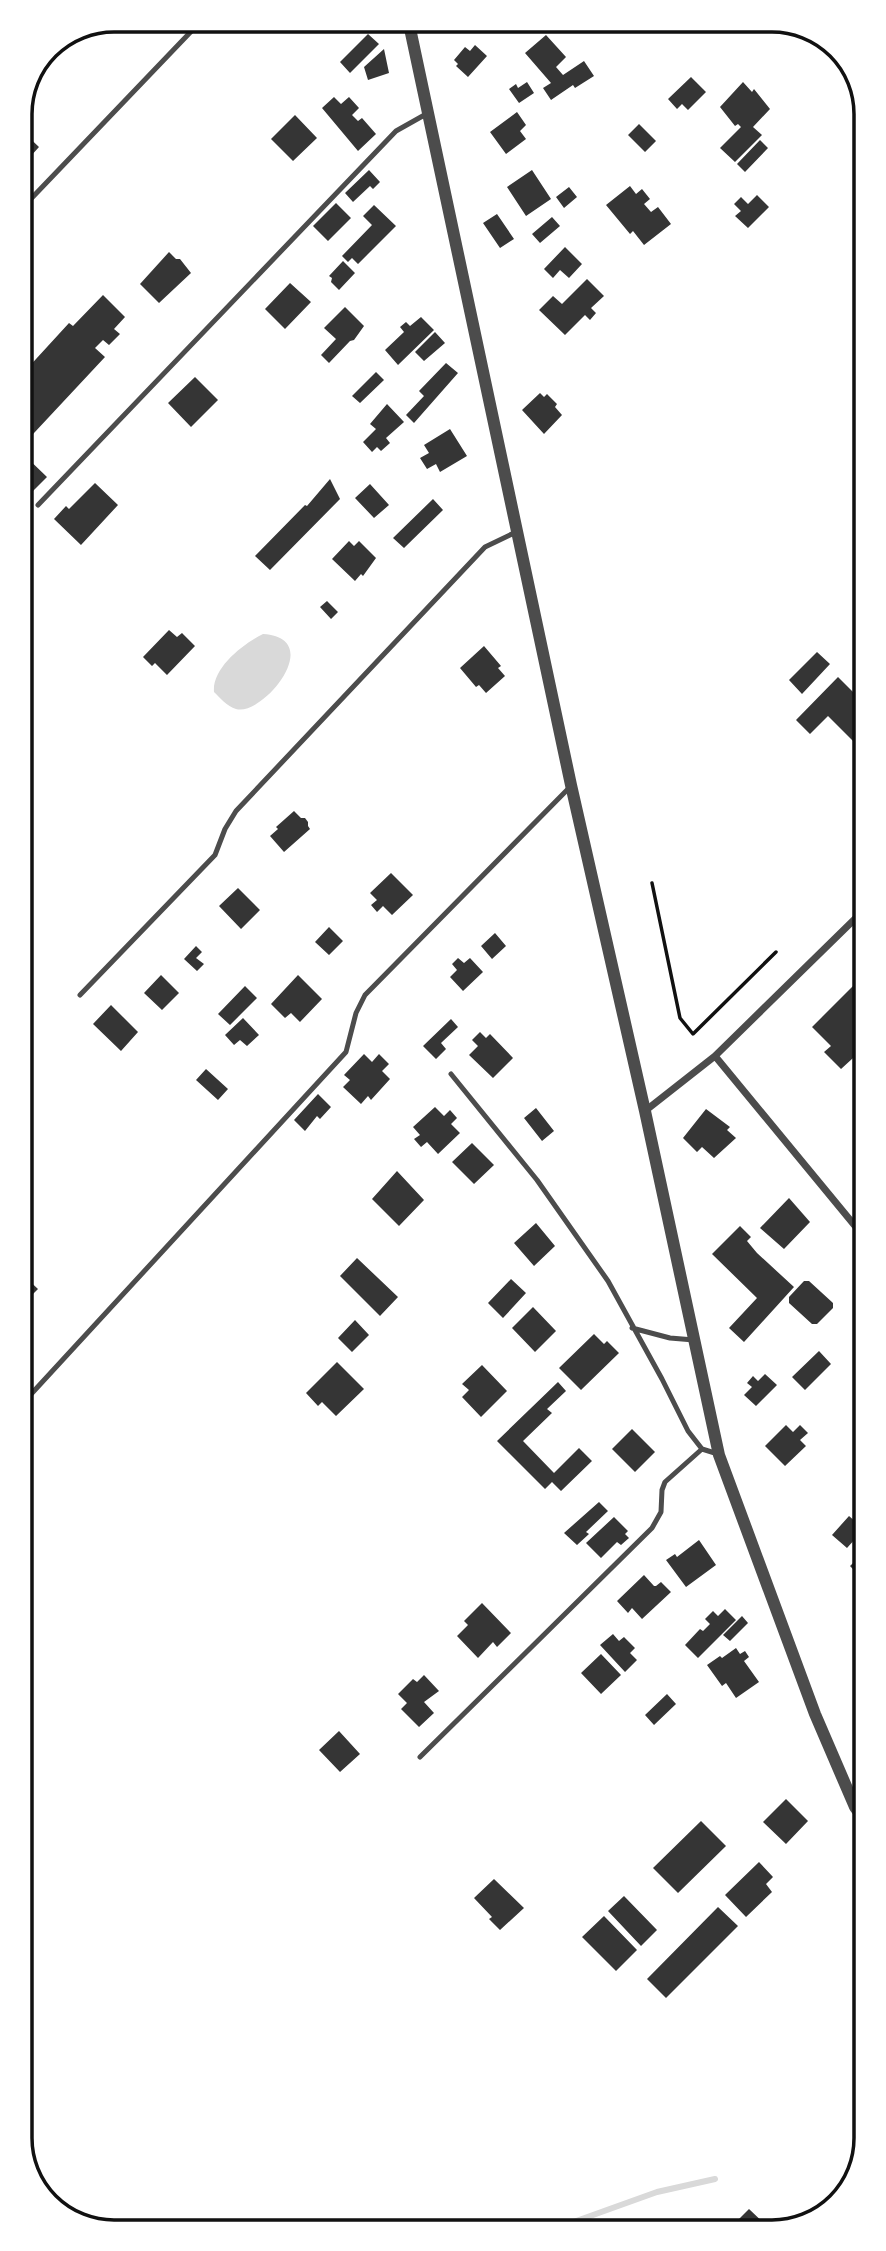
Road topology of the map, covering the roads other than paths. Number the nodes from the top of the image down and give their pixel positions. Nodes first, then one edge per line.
1 (190, 32) edge
2 (411, 32) edge
3 (428, 113) junction
4 (32, 198) edge
5 (38, 505) dead end
6 (517, 532) junction
7 (571, 785) junction
8 (854, 920) edge
9 (80, 995) dead end
10 (715, 1056) junction
11 (451, 1074) dead end
12 (645, 1111) junction
13 (854, 1225) edge
14 (632, 1328) junction
15 (694, 1340) junction
16 (32, 1393) edge
17 (702, 1449) junction
18 (719, 1455) junction
19 (420, 1757) dead end
20 (854, 1802) edge

1 - 4 lane
2 - 3 street
3 - 5 lane
3 - 6 street
6 - 7 street
6 - 9 lane
7 - 12 street
7 - 16 lane
8 - 10 street
10 - 12 street
10 - 13 street
11 - 14 lane
12 - 15 street
14 - 15 lane
14 - 17 lane
15 - 18 street
17 - 18 lane
17 - 19 lane
18 - 20 street

